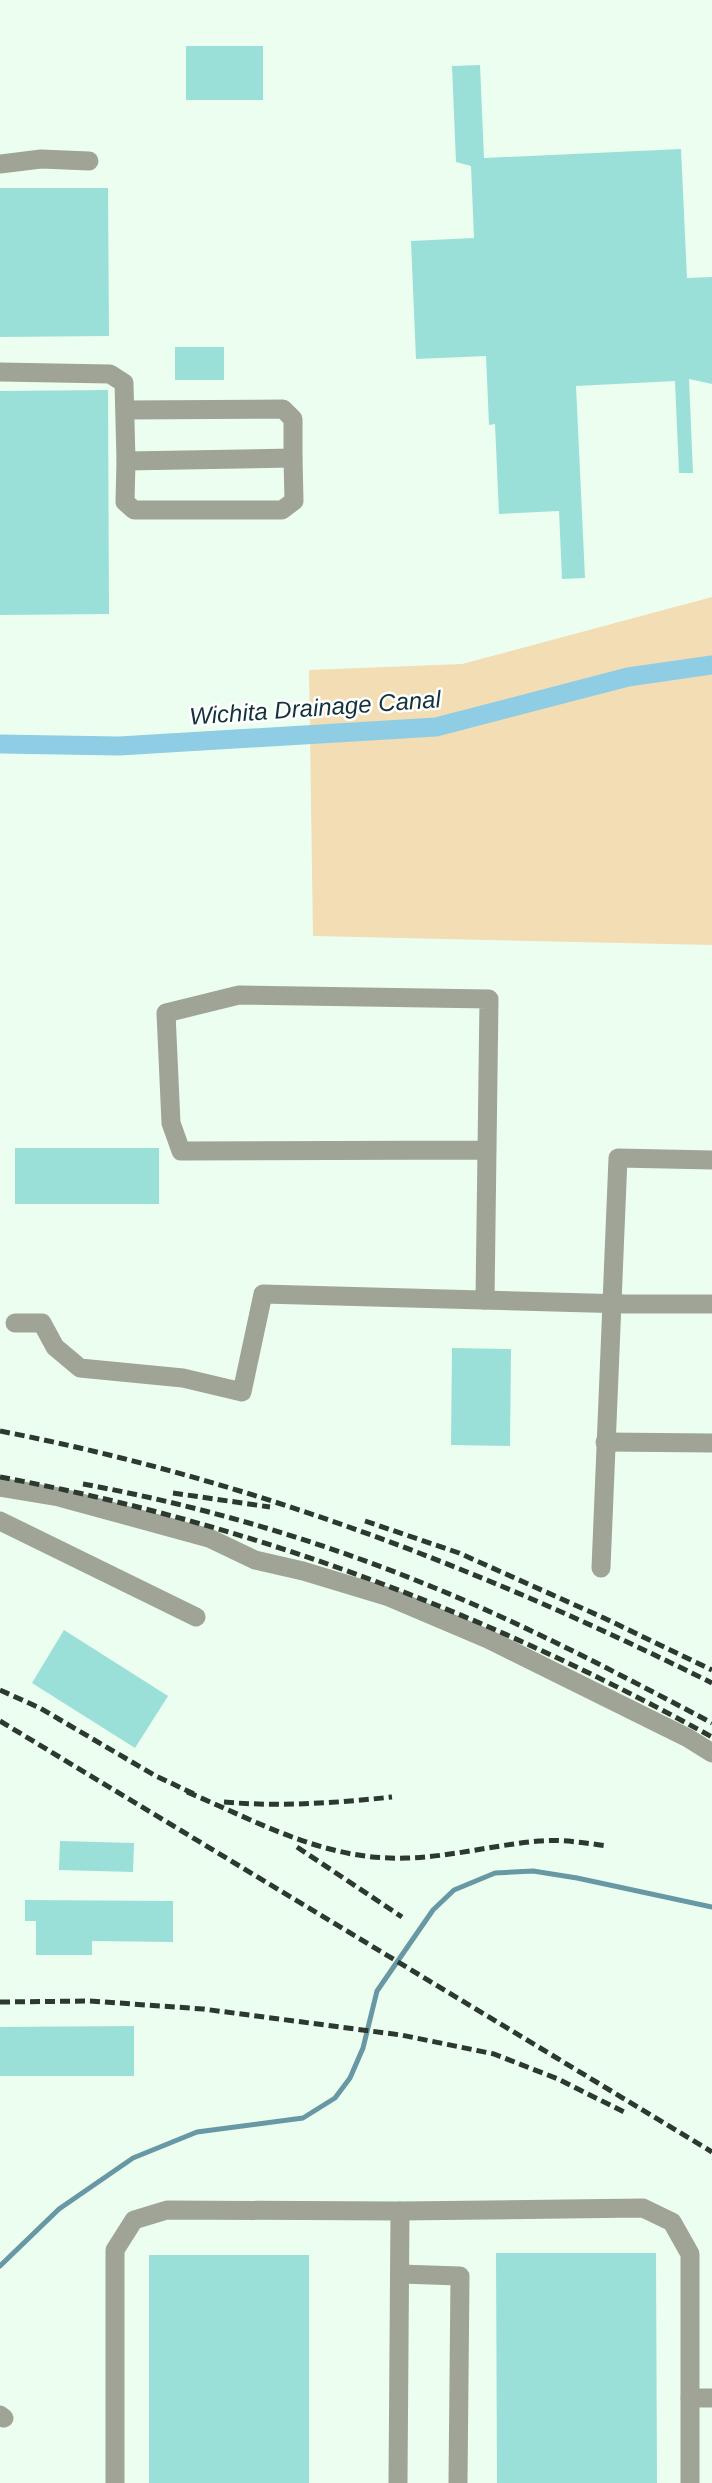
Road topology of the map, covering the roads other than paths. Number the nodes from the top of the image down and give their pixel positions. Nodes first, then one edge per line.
1 (89, 161) dead end
2 (0, 164) edge
3 (0, 372) edge
4 (125, 410) junction
5 (293, 458) junction
6 (125, 461) junction
7 (487, 1150) junction
8 (712, 1160) edge
9 (485, 1300) junction
10 (610, 1304) junction
11 (712, 1304) edge
12 (15, 1323) dead end
13 (605, 1442) junction
14 (712, 1443) edge
15 (0, 1487) edge
16 (0, 1521) edge
17 (601, 1568) dead end
18 (196, 1617) dead end
19 (712, 1753) edge
20 (400, 2211) junction
21 (400, 2274) junction
22 (690, 2398) junction
23 (712, 2398) edge
24 (114, 2483) edge
25 (398, 2483) edge
26 (458, 2483) edge
27 (690, 2483) edge

1 - 2 lane
3 - 4 lane
4 - 5 lane
4 - 6 lane
5 - 6 lane
5 - 6 lane
7 - 7 lane
7 - 9 lane
8 - 10 lane
9 - 10 lane
9 - 12 lane
10 - 11 lane
10 - 13 lane
13 - 14 lane
13 - 17 lane
15 - 19 lane
16 - 18 lane
20 - 21 lane
20 - 22 lane
20 - 24 lane
21 - 25 lane
21 - 26 lane
22 - 23 lane
22 - 27 lane

